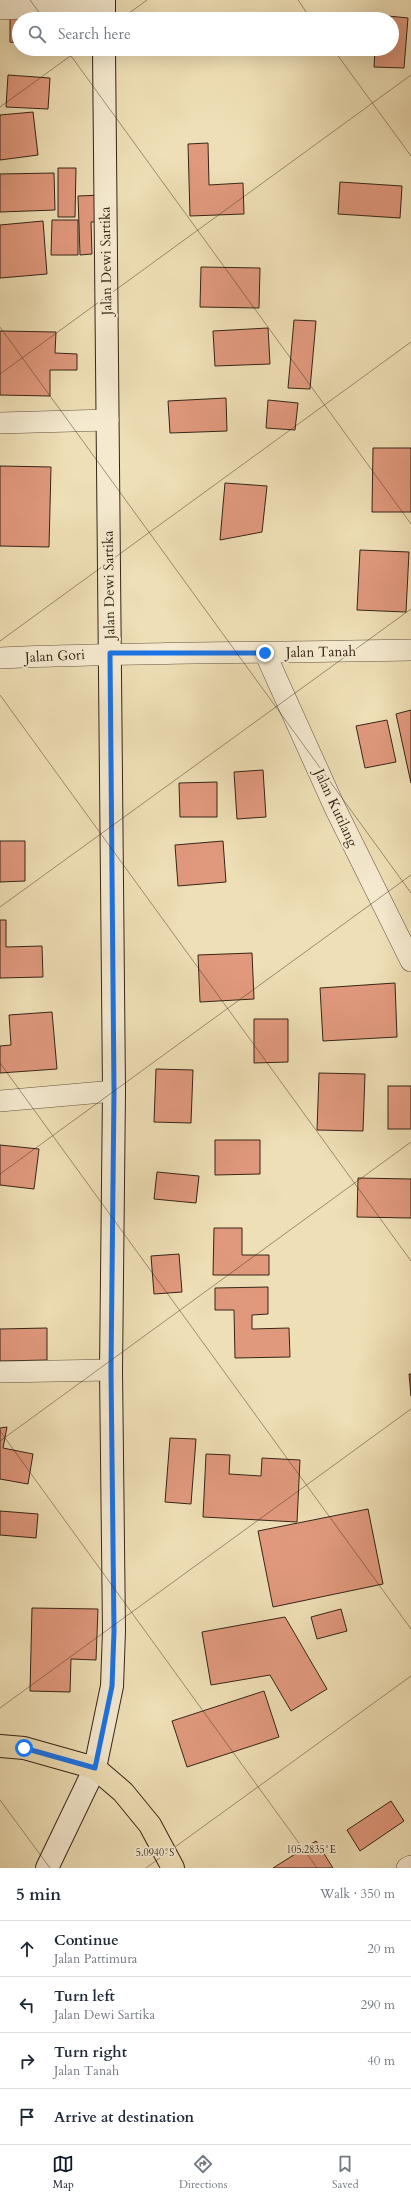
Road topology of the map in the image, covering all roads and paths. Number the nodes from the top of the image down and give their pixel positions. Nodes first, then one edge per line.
1 (104, 8) edge
2 (0, 9) edge
3 (104, 56) edge
4 (108, 420) junction
5 (0, 423) edge
6 (411, 650) edge
7 (110, 653) junction
8 (265, 653) junction
9 (0, 658) edge
10 (411, 961) edge
11 (114, 1091) junction
12 (0, 1101) edge
13 (111, 1370) junction
14 (0, 1372) edge
15 (0, 1746) edge
16 (95, 1768) junction
17 (411, 1866) edge
18 (47, 1868) edge
19 (173, 1868) edge
20 (407, 1868) edge

1 - 2 street
3 - 4 main road, Jalan Dewi Sartika
4 - 5 street
4 - 7 main road, Jalan Dewi Sartika
6 - 8 street, Jalan Tanah
7 - 8 street, Jalan Tanah
7 - 9 street, Jalan Gori
7 - 11 main road, Jalan Dewi Sartika
8 - 10 street, Jalan Kutilang
11 - 12 street
11 - 13 main road, Jalan Dewi Sartika
13 - 14 street
13 - 16 main road, Jalan Dewi Sartika
15 - 16 main road
16 - 18 main road, Jalan Dewi Sartika
16 - 19 main road
17 - 20 street

